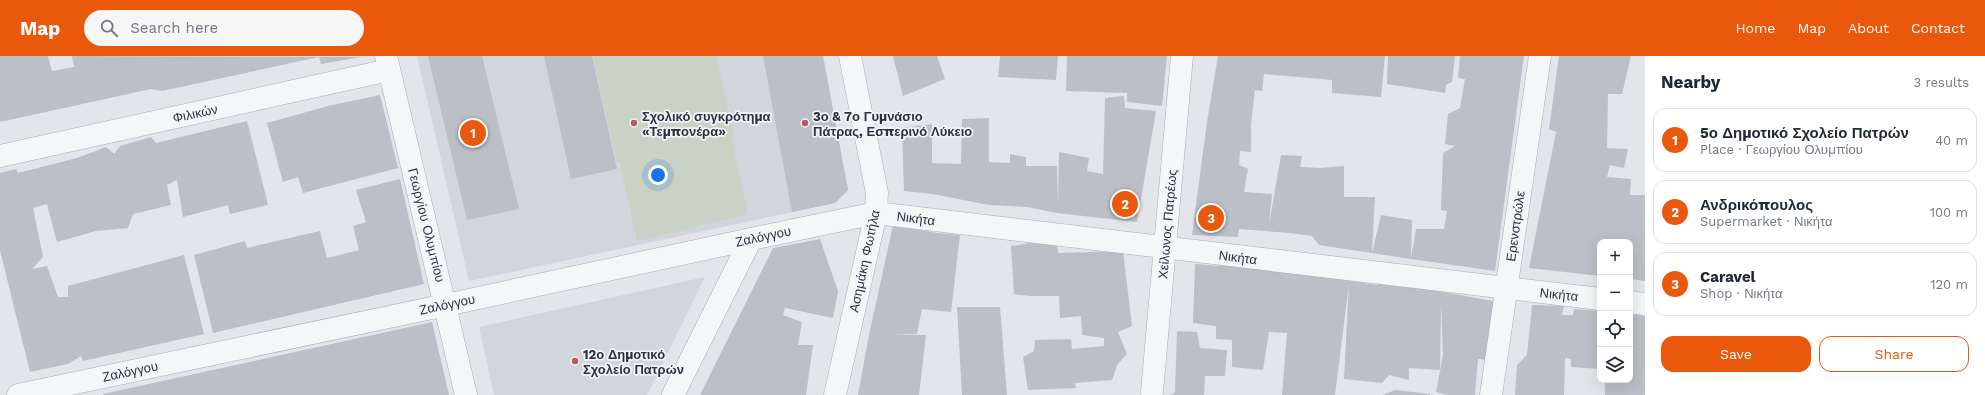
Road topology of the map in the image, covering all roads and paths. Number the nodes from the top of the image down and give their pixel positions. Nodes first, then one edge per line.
1 (850, 56) edge
2 (1182, 56) edge
3 (1540, 56) edge
4 (388, 63) edge
5 (0, 156) edge
6 (876, 213) junction
7 (751, 239) junction
8 (1165, 248) junction
9 (1506, 288) junction
10 (1597, 299) edge
11 (1633, 302) edge
12 (1645, 304) edge
13 (446, 305) junction
14 (1152, 392) dead end
15 (18, 395) edge
16 (466, 395) edge
17 (673, 395) edge
18 (835, 395) edge
19 (1491, 395) edge

1 - 6 street, Ασημάκη Φωτήλα
2 - 8 street, Χείλωνος Πατρέως
3 - 9 street, Ερενστρώλε
4 - 5 street, Φιλικών
4 - 13 street, Γεωργίου Ολυμπίου
6 - 7 street, Ζαλόγγου
6 - 8 street, Νικήτα
6 - 18 street, Ασημάκη Φωτήλα
7 - 13 street, Ζαλόγγου
7 - 17 street
8 - 9 street, Νικήτα
8 - 14 street, Χείλωνος Πατρέως
9 - 10 street, Νικήτα
9 - 19 street, Ερενστρώλε
11 - 12 street
13 - 15 street, Ζαλόγγου
13 - 16 street, Γεωργίου Ολυμπίου

